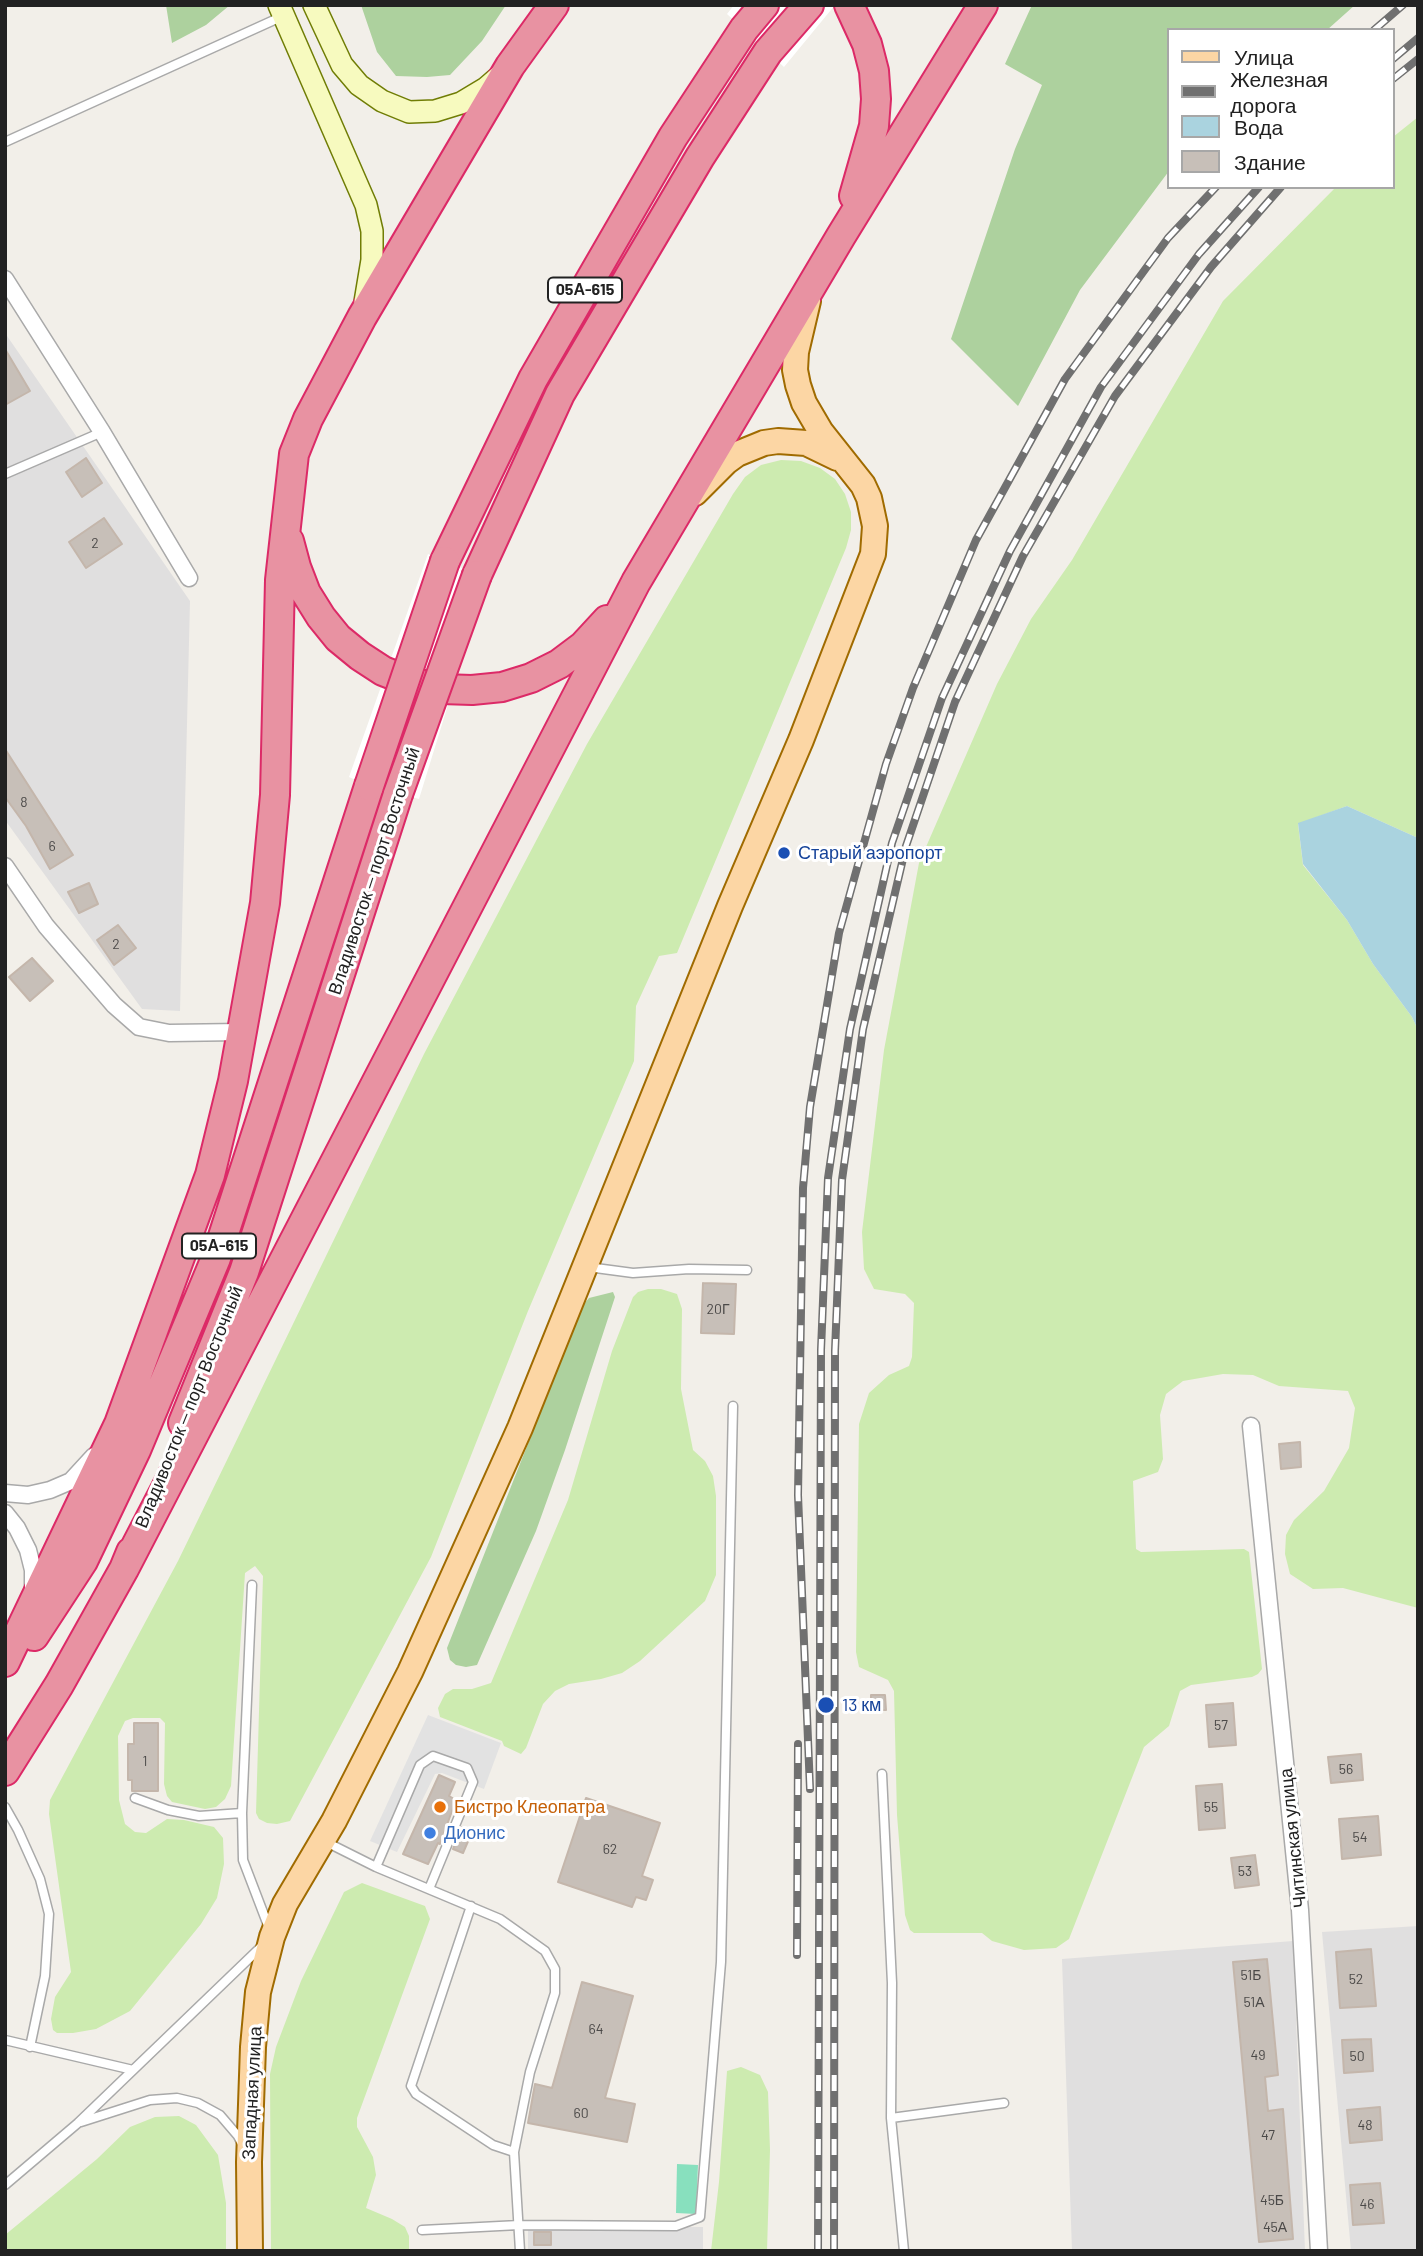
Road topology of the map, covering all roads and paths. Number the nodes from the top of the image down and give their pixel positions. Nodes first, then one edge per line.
1 (314, 5) edge
2 (554, 5) edge
3 (764, 5) edge
4 (809, 5) edge
5 (849, 5) edge
6 (984, 5) edge
7 (281, 10) edge
8 (510, 66) junction
9 (5, 142) edge
10 (841, 236) junction
11 (5, 279) edge
12 (812, 285) junction
13 (362, 317) junction
14 (102, 432) junction
15 (845, 463) junction
16 (5, 474) edge
17 (289, 486) junction
18 (680, 508) junction
19 (189, 578) dead end
20 (636, 582) junction
21 (5, 866) edge
22 (242, 1032) junction
23 (585, 1266) junction
24 (747, 1270) dead end
25 (733, 1406) dead end
26 (118, 1423) junction
27 (1251, 1426) dead end
28 (5, 1493) edge
29 (5, 1513) edge
30 (124, 1569) junction
31 (252, 1585) dead end
32 (33, 1604) junction
33 (5, 1662) edge
34 (5, 1679) edge
35 (5, 1771) edge
36 (882, 1774) dead end
37 (135, 1798) dead end
38 (5, 1807) edge
39 (242, 1813) junction
40 (322, 1840) junction
41 (376, 1867) junction
42 (429, 1889) junction
43 (471, 1906) junction
44 (272, 1937) junction
45 (5, 2040) edge
46 (30, 2047) junction
47 (133, 2070) junction
48 (1004, 2103) dead end
49 (891, 2118) junction
50 (78, 2123) junction
51 (513, 2152) junction
52 (249, 2162) junction
53 (5, 2185) edge
54 (519, 2225) junction
55 (422, 2230) dead end
56 (250, 2251) edge
57 (520, 2251) edge
58 (904, 2251) edge
59 (1319, 2251) edge

1 - 8 main road
2 - 8 highway
3 - 34 highway, Владивосток — порт Восточный / 05А-615, bridge
4 - 30 highway, Владивосток — порт Восточный / 05А-615, bridge
5 - 10 highway
6 - 10 highway
7 - 9 lane
7 - 13 main road
8 - 13 highway
10 - 12 highway
11 - 14 street
12 - 15 main road, Западная улица
12 - 18 highway
13 - 17 highway
14 - 16 lane
14 - 19 street
15 - 18 main road
15 - 23 main road, Западная улица
17 - 20 highway
17 - 22 highway
18 - 20 highway
20 - 30 highway
21 - 22 street
22 - 26 highway
23 - 24 lane
23 - 40 main road, Западная улица
25 - 54 lane
26 - 28 street
26 - 32 highway
27 - 59 street, Читинская улица
29 - 32 street
30 - 35 highway, Владивосток — порт Восточный / 05А-615
31 - 39 lane
32 - 33 highway
36 - 49 lane
37 - 39 lane
38 - 46 lane
39 - 44 lane
40 - 41 lane
40 - 44 main road, Западная улица
41 - 42 lane
41 - 42 lane
42 - 43 lane
43 - 51 lane
43 - 51 lane
44 - 47 lane
44 - 52 main road, Западная улица
45 - 46 lane
46 - 47 lane
47 - 50 lane
48 - 49 lane
49 - 58 lane
50 - 52 lane
50 - 53 lane
51 - 54 lane
52 - 56 main road, Западная улица
54 - 55 lane
54 - 57 lane

